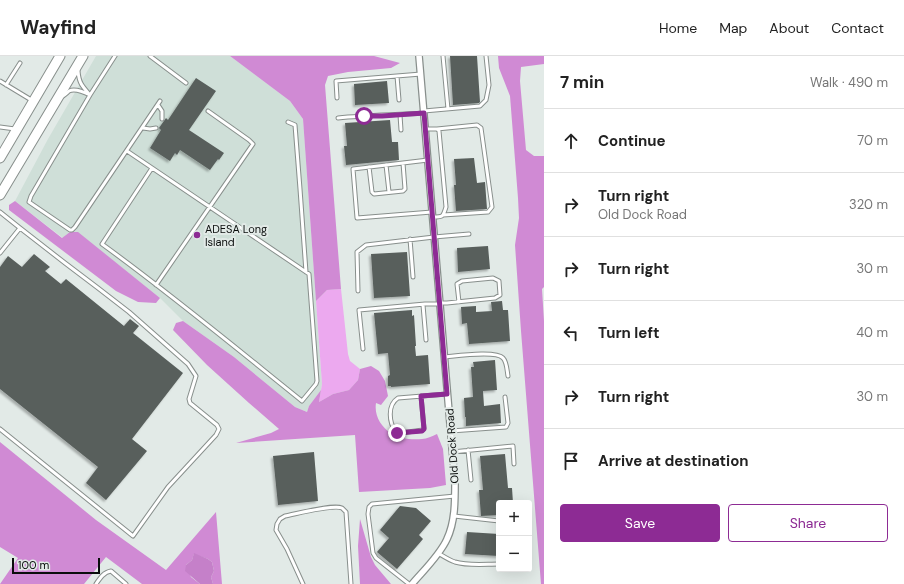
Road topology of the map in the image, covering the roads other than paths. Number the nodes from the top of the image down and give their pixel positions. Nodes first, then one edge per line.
1 (60, 56) edge
2 (83, 56) edge
3 (114, 56) edge
4 (150, 56) edge
5 (419, 56) edge
6 (443, 56) edge
7 (486, 56) edge
8 (20, 63) dead end
9 (77, 66) junction
10 (421, 74) junction
11 (397, 76) junction
12 (0, 81) edge
13 (186, 83) dead end
14 (6, 85) junction
15 (90, 95) junction
16 (337, 98) dead end
17 (400, 100) dead end
18 (160, 101) dead end
19 (33, 102) junction
20 (158, 105) junction
21 (52, 108) junction
22 (448, 108) junction
23 (208, 111) dead end
24 (424, 112) junction
25 (400, 115) junction
26 (338, 118) dead end
27 (162, 119) dead end
28 (288, 122) dead end
29 (0, 127) edge
30 (143, 128) junction
31 (156, 128) dead end
32 (425, 129) junction
33 (437, 129) junction
34 (17, 130) junction
35 (401, 130) dead end
36 (127, 151) junction
37 (0, 158) edge
38 (428, 160) junction
39 (403, 163) junction
40 (386, 165) junction
41 (370, 167) junction
42 (152, 168) junction
43 (389, 192) junction
44 (0, 195) edge
45 (209, 207) junction
46 (0, 212) edge
47 (432, 215) junction
48 (443, 215) junction
49 (20, 228) junction
50 (468, 234) dead end
51 (434, 237) junction
52 (410, 240) junction
53 (0, 253) edge
54 (306, 272) junction
55 (413, 277) dead end
56 (156, 285) junction
57 (358, 290) dead end
58 (459, 302) junction
59 (440, 304) junction
60 (423, 305) junction
61 (426, 340) dead end
62 (363, 349) dead end
63 (444, 357) junction
64 (508, 376) dead end
65 (447, 394) junction
66 (421, 396) junction
67 (505, 397) dead end
68 (0, 429) edge
69 (450, 431) junction
70 (468, 450) junction
71 (452, 452) junction
72 (514, 464) dead end
73 (471, 480) dead end
74 (455, 496) junction
75 (454, 516) junction
76 (496, 521) edge
77 (438, 553) junction
78 (496, 564) edge
79 (96, 584) edge
80 (126, 584) edge
81 (302, 584) edge
82 (351, 584) edge
83 (409, 584) edge
84 (412, 584) edge

1 - 19 main road
2 - 9 main road
3 - 15 lane
4 - 13 lane
5 - 10 street, Old Dock Road
6 - 22 lane
7 - 22 lane
8 - 14 lane
9 - 15 lane
9 - 21 main road
10 - 11 lane
10 - 24 street, Old Dock Road
11 - 16 lane
11 - 17 lane
12 - 14 lane
14 - 19 lane
15 - 21 lane
15 - 36 lane
18 - 20 lane
19 - 34 main road
20 - 27 lane
20 - 30 lane
21 - 44 main road
22 - 24 lane
23 - 45 lane
24 - 25 lane
24 - 32 street, Old Dock Road
25 - 26 lane
25 - 35 lane
28 - 54 lane
29 - 34 lane
30 - 31 lane
30 - 36 lane
32 - 33 lane
32 - 38 street, Old Dock Road
33 - 48 lane
33 - 48 lane
34 - 37 main road
36 - 42 lane
38 - 39 lane
38 - 47 street, Old Dock Road
39 - 40 lane
39 - 43 lane
40 - 41 lane
40 - 43 lane
41 - 43 lane
41 - 47 lane
42 - 45 lane
42 - 56 lane
45 - 54 lane
45 - 56 lane
46 - 49 lane
47 - 48 lane
47 - 51 street, Old Dock Road
49 - 53 lane
49 - 68 lane
50 - 51 lane
51 - 52 lane
51 - 59 street, Old Dock Road
52 - 55 lane
52 - 57 lane
54 - 56 lane
58 - 58 lane
58 - 59 lane
59 - 60 lane
59 - 63 street, Old Dock Road
60 - 61 lane
60 - 62 lane
63 - 64 lane
63 - 65 street, Old Dock Road
65 - 66 lane
65 - 69 street, Old Dock Road
66 - 66 lane
67 - 69 lane
69 - 71 street, Old Dock Road
70 - 71 lane
70 - 72 lane
70 - 73 lane
71 - 74 street, Old Dock Road
74 - 75 street, Old Dock Road
74 - 83 lane
75 - 76 lane
75 - 77 street, Old Dock Road
77 - 78 lane
77 - 84 street, Old Dock Road
79 - 80 lane
81 - 82 lane

